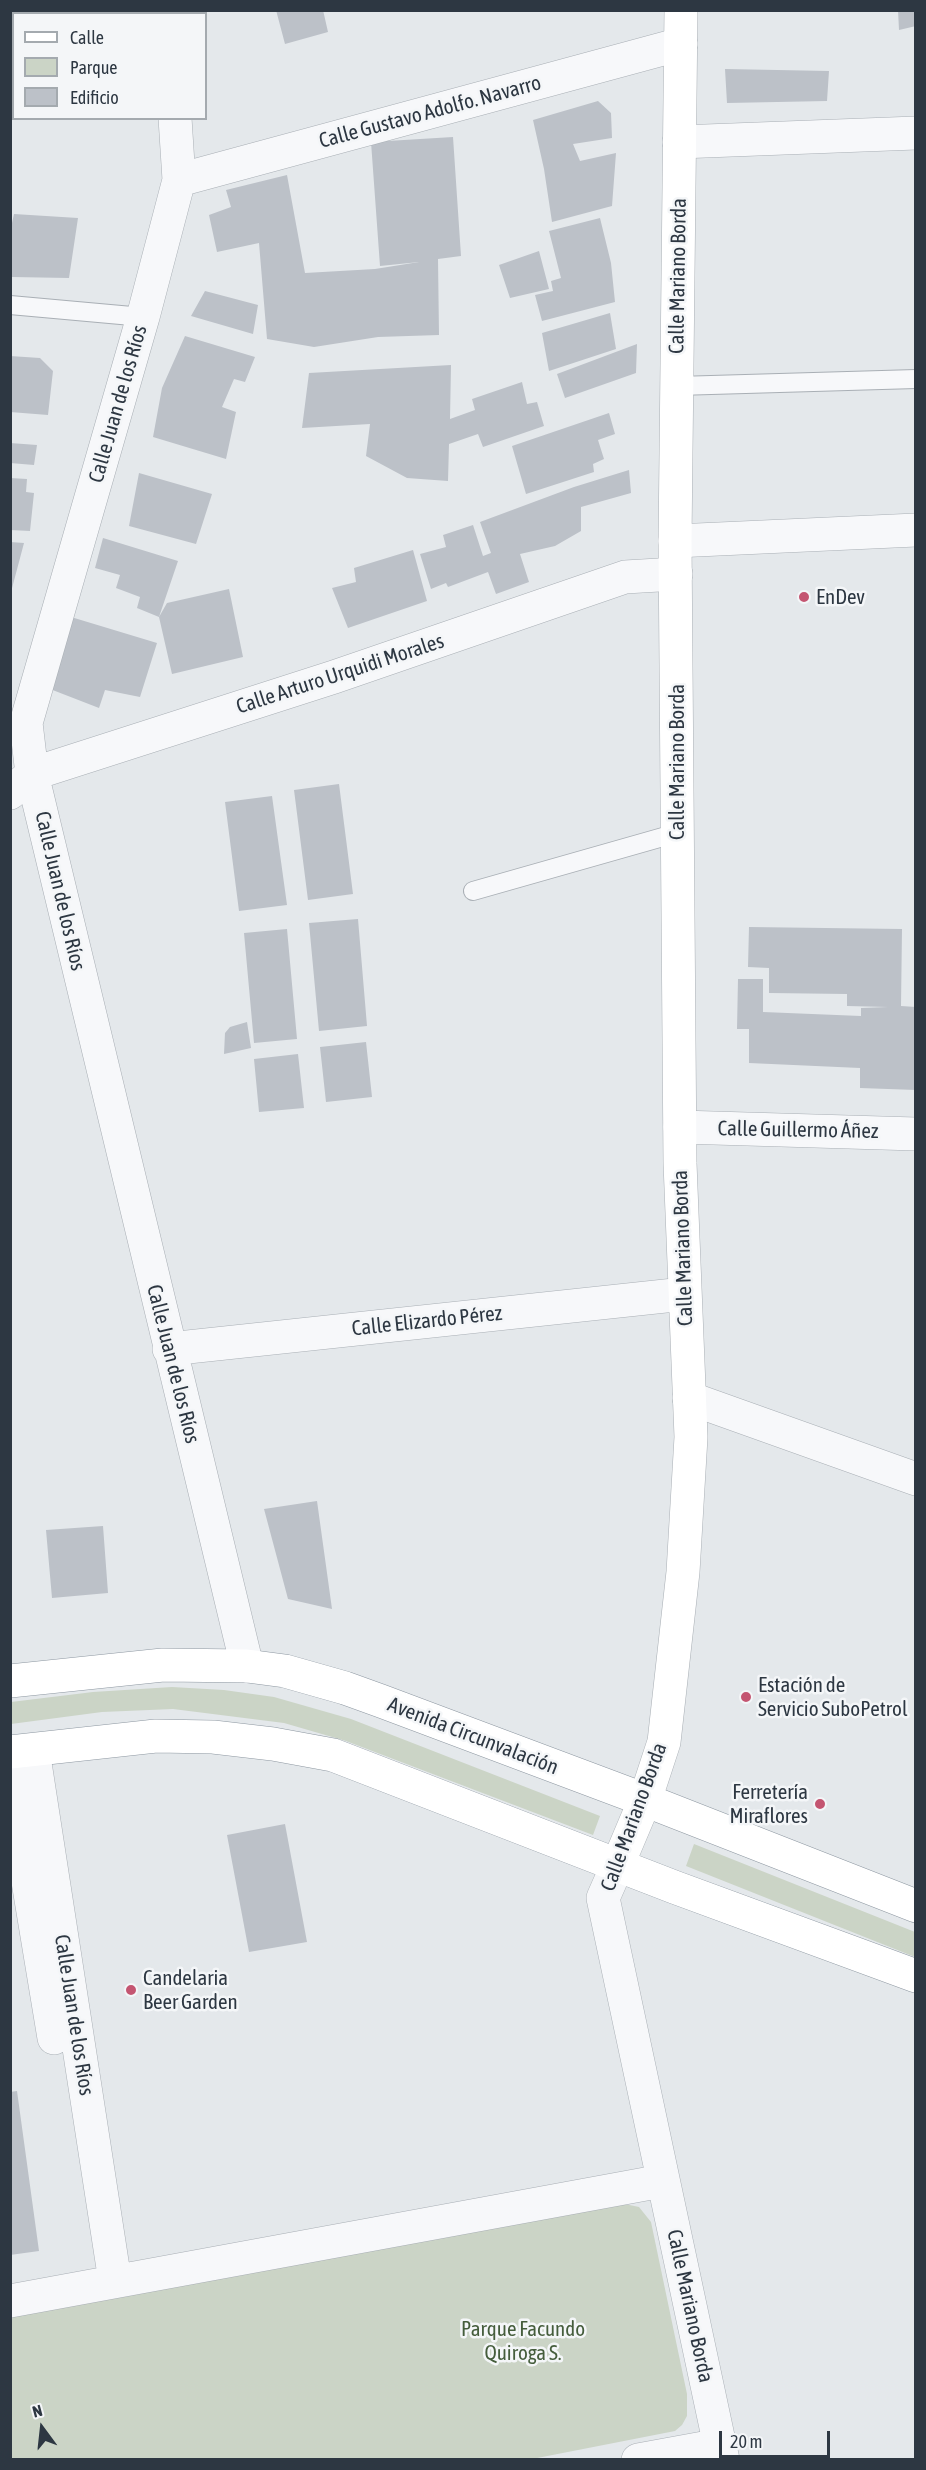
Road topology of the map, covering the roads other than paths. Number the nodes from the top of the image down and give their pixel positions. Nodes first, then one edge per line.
1 (681, 10) edge
2 (681, 44) junction
3 (175, 120) edge
4 (915, 134) edge
5 (680, 142) junction
6 (179, 180) junction
7 (10, 305) edge
8 (143, 317) junction
9 (915, 379) edge
10 (677, 386) junction
11 (915, 530) edge
12 (675, 541) junction
13 (676, 574) junction
14 (21, 783) edge
15 (677, 833) junction
16 (473, 891) dead end
17 (681, 1127) junction
18 (915, 1134) edge
19 (684, 1294) junction
20 (169, 1349) junction
21 (689, 1398) junction
22 (915, 1479) edge
23 (247, 1666) junction
24 (10, 1681) edge
25 (22, 1751) edge
26 (10, 1773) edge
27 (645, 1800) junction
28 (618, 1864) junction
29 (915, 1906) edge
30 (915, 1976) edge
31 (662, 2181) junction
32 (105, 2283) junction
33 (10, 2301) edge
34 (722, 2452) edge
35 (638, 2460) edge

1 - 2 main road, Calle Mariano Borda
2 - 5 main road, Calle Mariano Borda
2 - 6 street, Calle Gustavo Adolfo. Navarro
3 - 6 street, Calle Juan de los Ríos
4 - 5 street
5 - 10 main road, Calle Mariano Borda
6 - 8 street, Calle Juan de los Ríos
7 - 8 lane
8 - 14 street, Calle Juan de los Ríos
9 - 10 lane
10 - 12 main road, Calle Mariano Borda
11 - 12 street
12 - 13 main road, Calle Mariano Borda
13 - 14 street, Calle Arturo Urquidi Morales
13 - 15 main road, Calle Mariano Borda
14 - 20 street, Calle Juan de los Ríos
15 - 16 lane
15 - 17 main road, Calle Mariano Borda
17 - 18 street, Calle Guillermo Áñez
17 - 19 main road, Calle Mariano Borda
19 - 20 street, Calle Elizardo Pérez
19 - 21 main road, Calle Mariano Borda
20 - 23 street, Calle Juan de los Ríos
21 - 22 street
21 - 27 main road, Calle Mariano Borda
23 - 24 main road, Avenida Circunvalación
23 - 27 main road, Avenida Circunvalación
25 - 28 main road
25 - 32 street, Calle Juan de los Ríos
26 - 32 street, Calle Juan de los Ríos
27 - 28 main road, Calle Mariano Borda
27 - 29 main road, Avenida Circunvalación
28 - 30 main road
28 - 31 street, Calle Mariano Borda
31 - 32 street
31 - 34 street, Calle Mariano Borda
32 - 33 street
34 - 35 street

